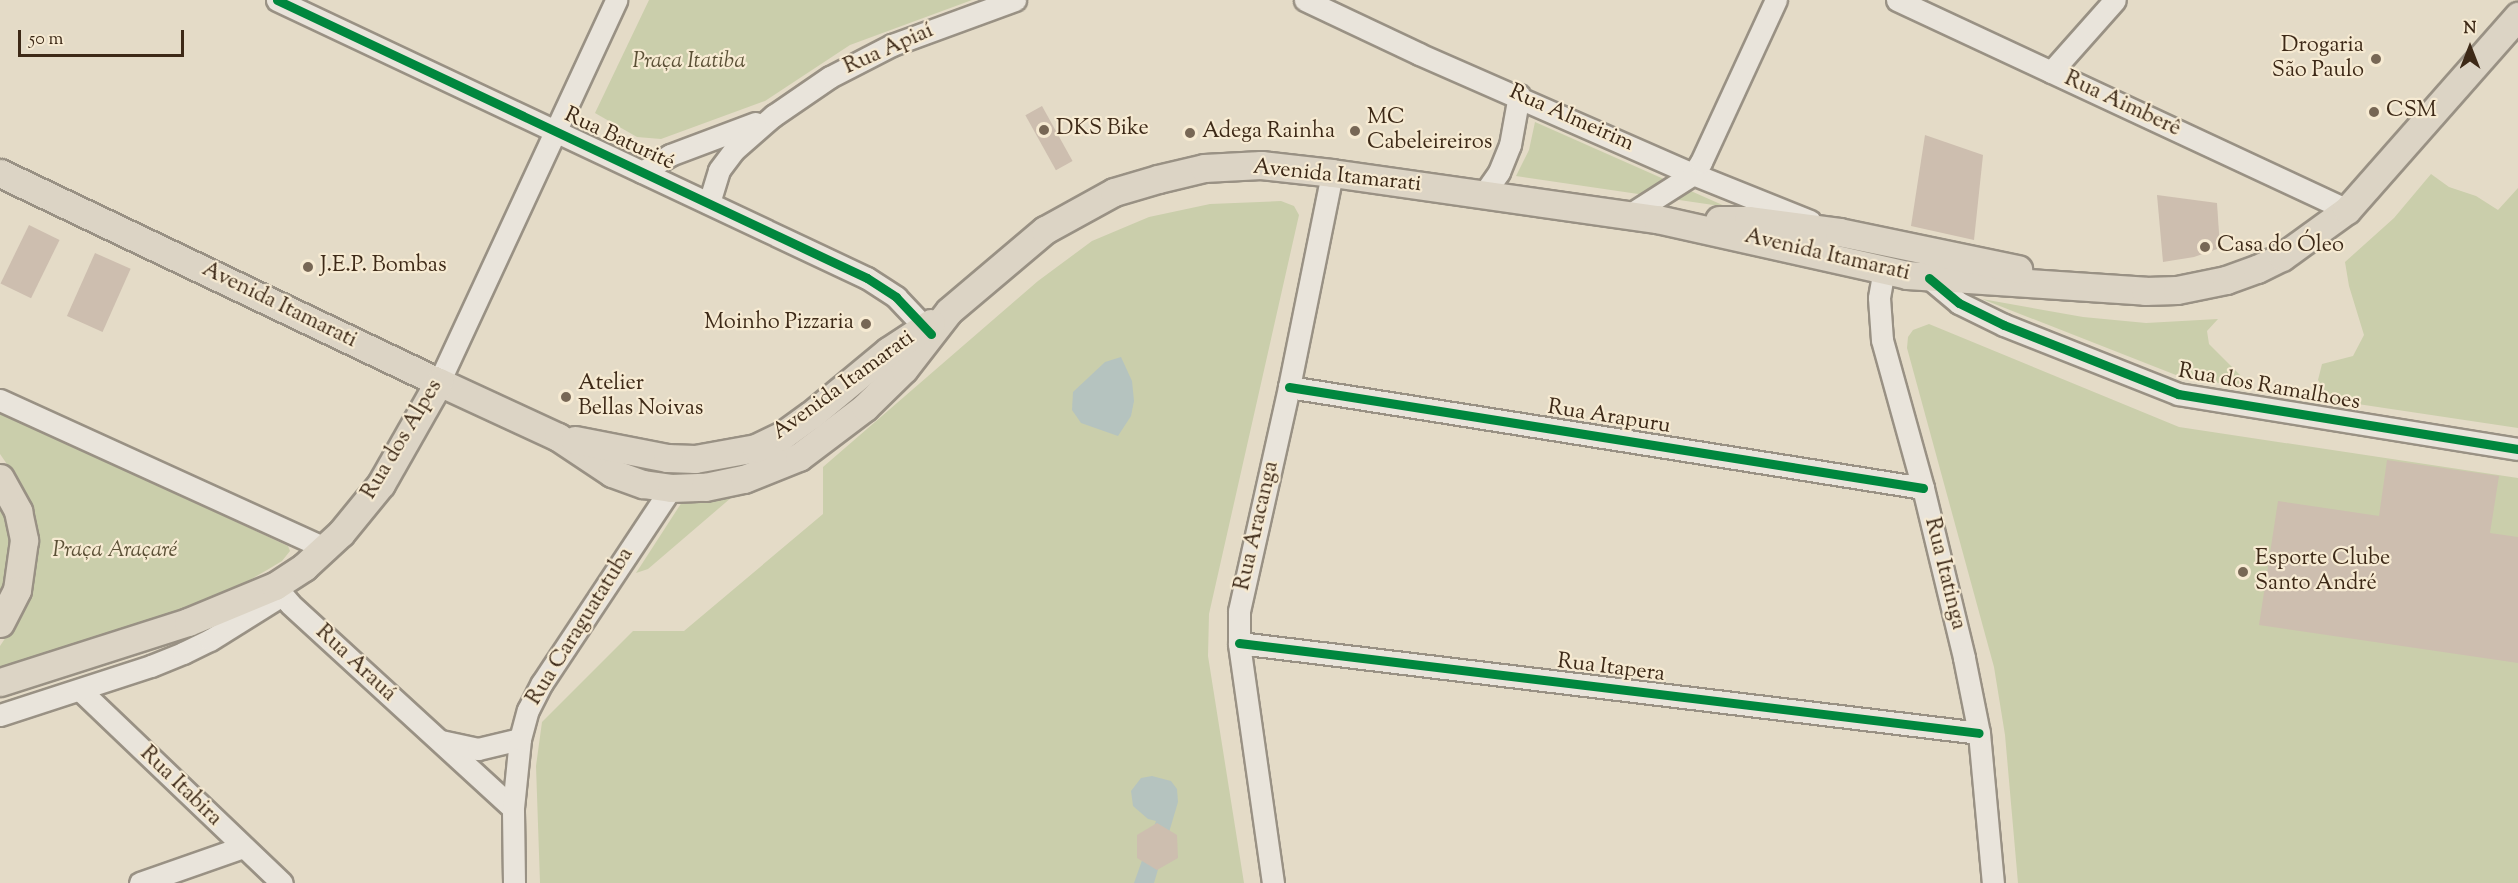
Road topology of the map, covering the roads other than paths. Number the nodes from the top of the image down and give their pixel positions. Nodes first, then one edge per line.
1 (277, 0) edge
2 (616, 0) edge
3 (1015, 0) edge
4 (1305, 0) edge
5 (1776, 0) edge
6 (1897, 0) edge
7 (2115, 0) edge
8 (2518, 16) edge
9 (2051, 72) junction
10 (1519, 95) junction
11 (772, 116) junction
12 (555, 131) junction
13 (642, 172) junction
14 (0, 173) edge
15 (1332, 173) junction
16 (1693, 174) junction
17 (1483, 195) junction
18 (709, 203) junction
19 (2347, 210) junction
20 (1629, 215) junction
21 (1657, 219) junction
22 (1839, 232) junction
23 (1989, 264) junction
24 (1884, 269) junction
25 (1929, 278) junction
26 (2108, 288) junction
27 (928, 331) junction
28 (438, 382) junction
29 (1289, 387) junction
30 (0, 400) edge
31 (558, 436) junction
32 (756, 448) junction
33 (2518, 449) edge
34 (0, 478) edge
35 (671, 488) junction
36 (1923, 488) junction
37 (325, 548) junction
38 (279, 590) junction
39 (0, 623) edge
40 (1239, 644) junction
41 (0, 682) edge
42 (80, 690) junction
43 (0, 715) edge
44 (1979, 733) junction
45 (520, 739) junction
46 (437, 740) junction
47 (513, 808) junction
48 (243, 847) junction
49 (140, 883) edge
50 (282, 883) edge
51 (514, 883) edge
52 (1273, 883) edge
53 (1994, 883) edge

1 - 12 street, Rua Baturité
2 - 12 street, Rua dos Alpes
3 - 11 street, Rua Apiaí
4 - 10 street, Rua Almeirim
5 - 16 street
6 - 9 street, Rua Aimberê
7 - 9 street
8 - 19 main road, Avenida Itamarati
9 - 19 street, Rua Aimberê
10 - 16 street, Rua Almeirim
10 - 17 street
11 - 13 street, Rua Apiaí
11 - 18 street, Rua Apiaí
12 - 13 street, Rua Baturité
12 - 28 street, Rua dos Alpes
13 - 18 street, Rua Baturité
14 - 28 main road, Avenida Itamarati
15 - 17 main road, Avenida Itamarati
15 - 27 main road, Avenida Itamarati
15 - 29 street, Rua Aracanga
16 - 20 street
16 - 22 street, Rua Almeirim
17 - 20 main road, Avenida Itamarati
18 - 27 street, Rua Baturité
19 - 26 main road, Avenida Itamarati
20 - 21 main road, Avenida Itamarati
21 - 22 main road, Avenida Itamarati
21 - 24 main road, Avenida Itamarati
22 - 23 main road, Avenida Itamarati
23 - 24 main road
23 - 26 main road, Avenida Itamarati
24 - 25 main road, Avenida Itamarati
24 - 36 street, Rua Itatinga
25 - 26 main road, Avenida Itamarati
25 - 33 street, Rua dos Ramalhoes
27 - 32 main road, Avenida Itamarati
27 - 35 main road, Avenida Itamarati
28 - 31 main road, Avenida Itamarati
28 - 37 main road, Rua dos Alpes
29 - 36 street, Rua Arapuru
29 - 40 street, Rua Aracanga
30 - 37 street
31 - 32 main road, Avenida Itamarati
31 - 35 main road, Avenida Itamarati
32 - 35 main road
34 - 39 main road
35 - 45 street, Rua Caraguatatuba
36 - 44 street, Rua Itatinga
37 - 38 main road, Rua dos Alpes
38 - 41 main road, Rua dos Alpes
38 - 42 street, Rua dos Alpes
38 - 46 street, Rua Arauá
40 - 44 street, Rua Itapera
40 - 52 street, Rua Aracanga
42 - 43 street, Rua dos Alpes
42 - 48 street, Rua Itabira
44 - 53 street, Rua Itatinga
45 - 46 street
45 - 47 street, Rua Caraguatatuba
46 - 47 street, Rua Arauá
47 - 51 street, Rua Caraguatatuba
48 - 49 street
48 - 50 street, Rua Itabira

